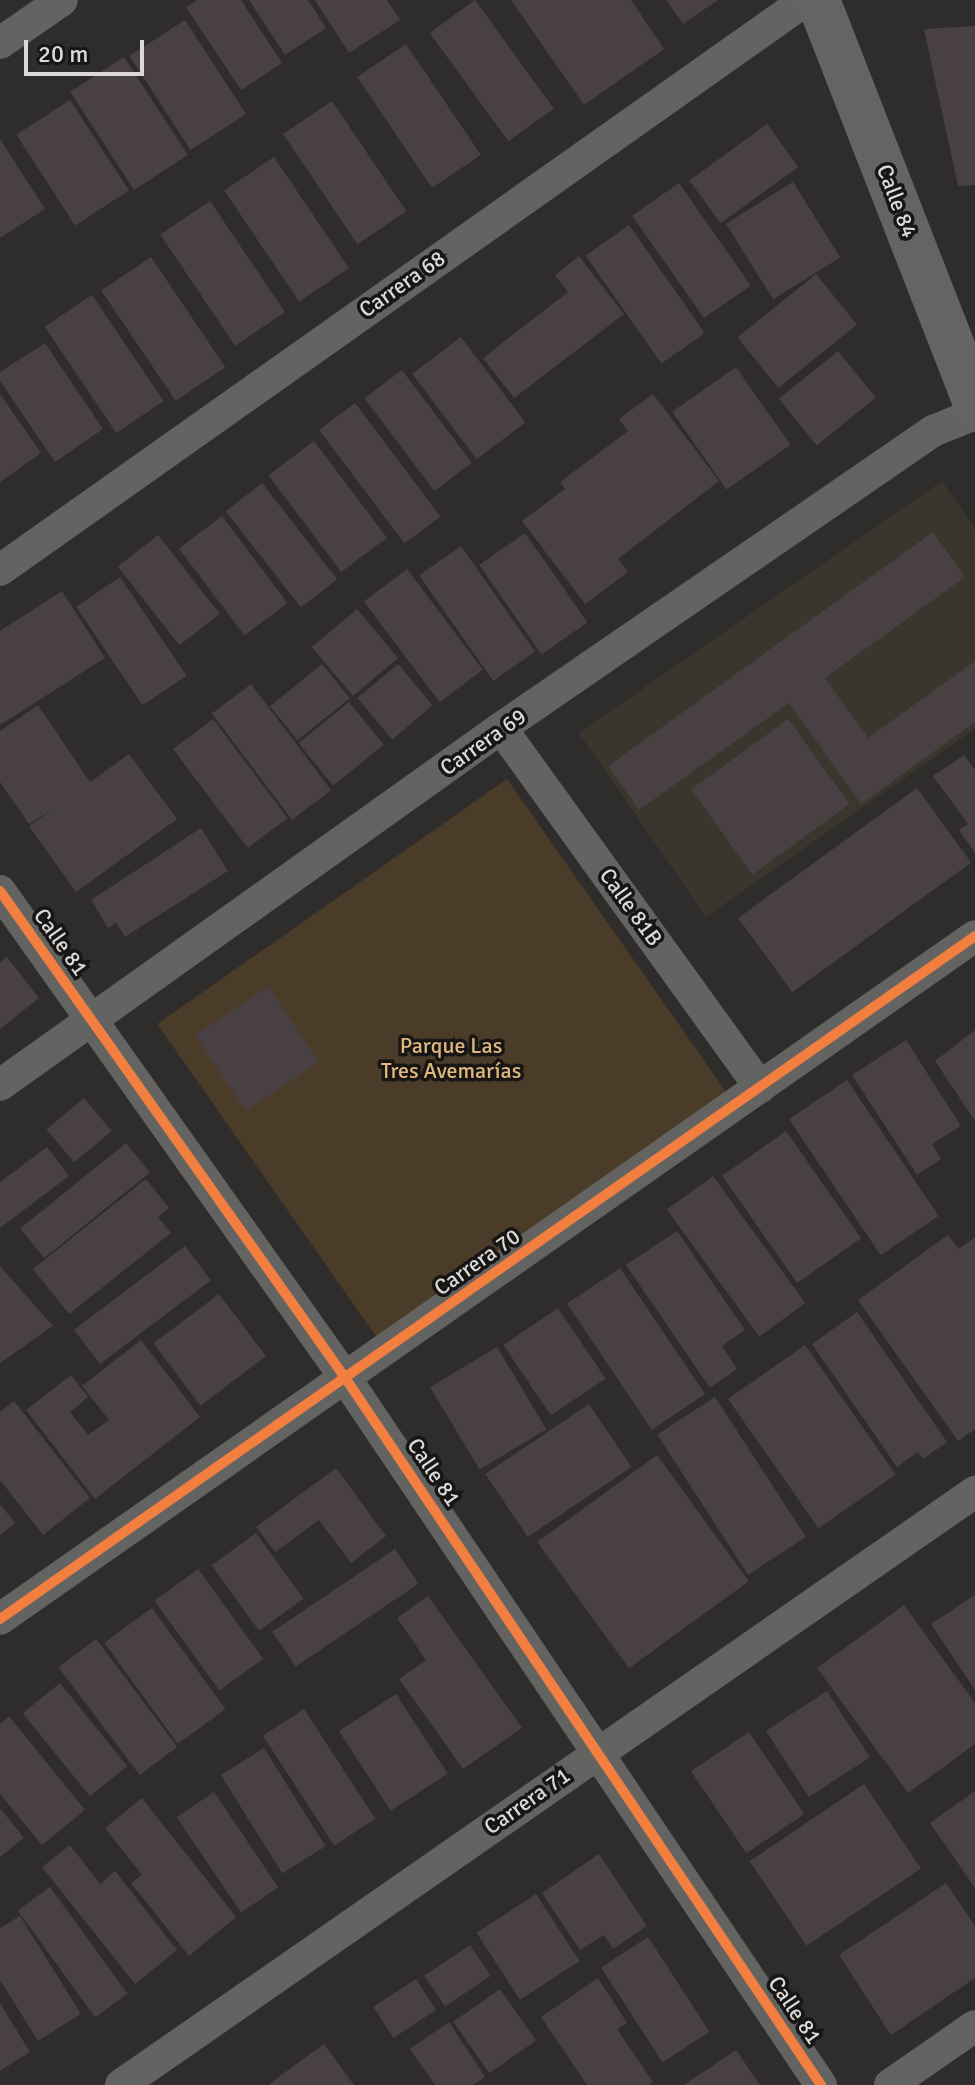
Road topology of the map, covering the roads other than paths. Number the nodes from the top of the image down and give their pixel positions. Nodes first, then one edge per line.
1 (62, 0) edge
2 (806, 0) edge
3 (818, 0) edge
4 (0, 43) edge
5 (975, 402) edge
6 (975, 414) edge
7 (0, 570) edge
8 (501, 728) junction
9 (0, 891) edge
10 (975, 936) edge
11 (92, 1021) junction
12 (0, 1085) edge
13 (760, 1087) junction
14 (346, 1379) junction
15 (975, 1492) edge
16 (0, 1619) edge
17 (599, 1751) junction
18 (975, 2026) edge
19 (121, 2085) edge
20 (821, 2085) edge
21 (890, 2085) edge

1 - 4 street
2 - 7 street, Carrera 68
3 - 5 street, Calle 84
6 - 8 street, Carrera 69
8 - 11 street, Carrera 69
8 - 13 street, Calle 81B
9 - 11 street, Calle 81
10 - 13 street, Carrera 70
11 - 12 street, Carrera 69
11 - 14 street, Calle 81
13 - 14 street, Carrera 70
14 - 16 street, Carrera 70
14 - 17 street, Calle 81
15 - 17 street, Carrera 71
17 - 19 street, Carrera 71
17 - 20 street, Calle 81
18 - 21 street

